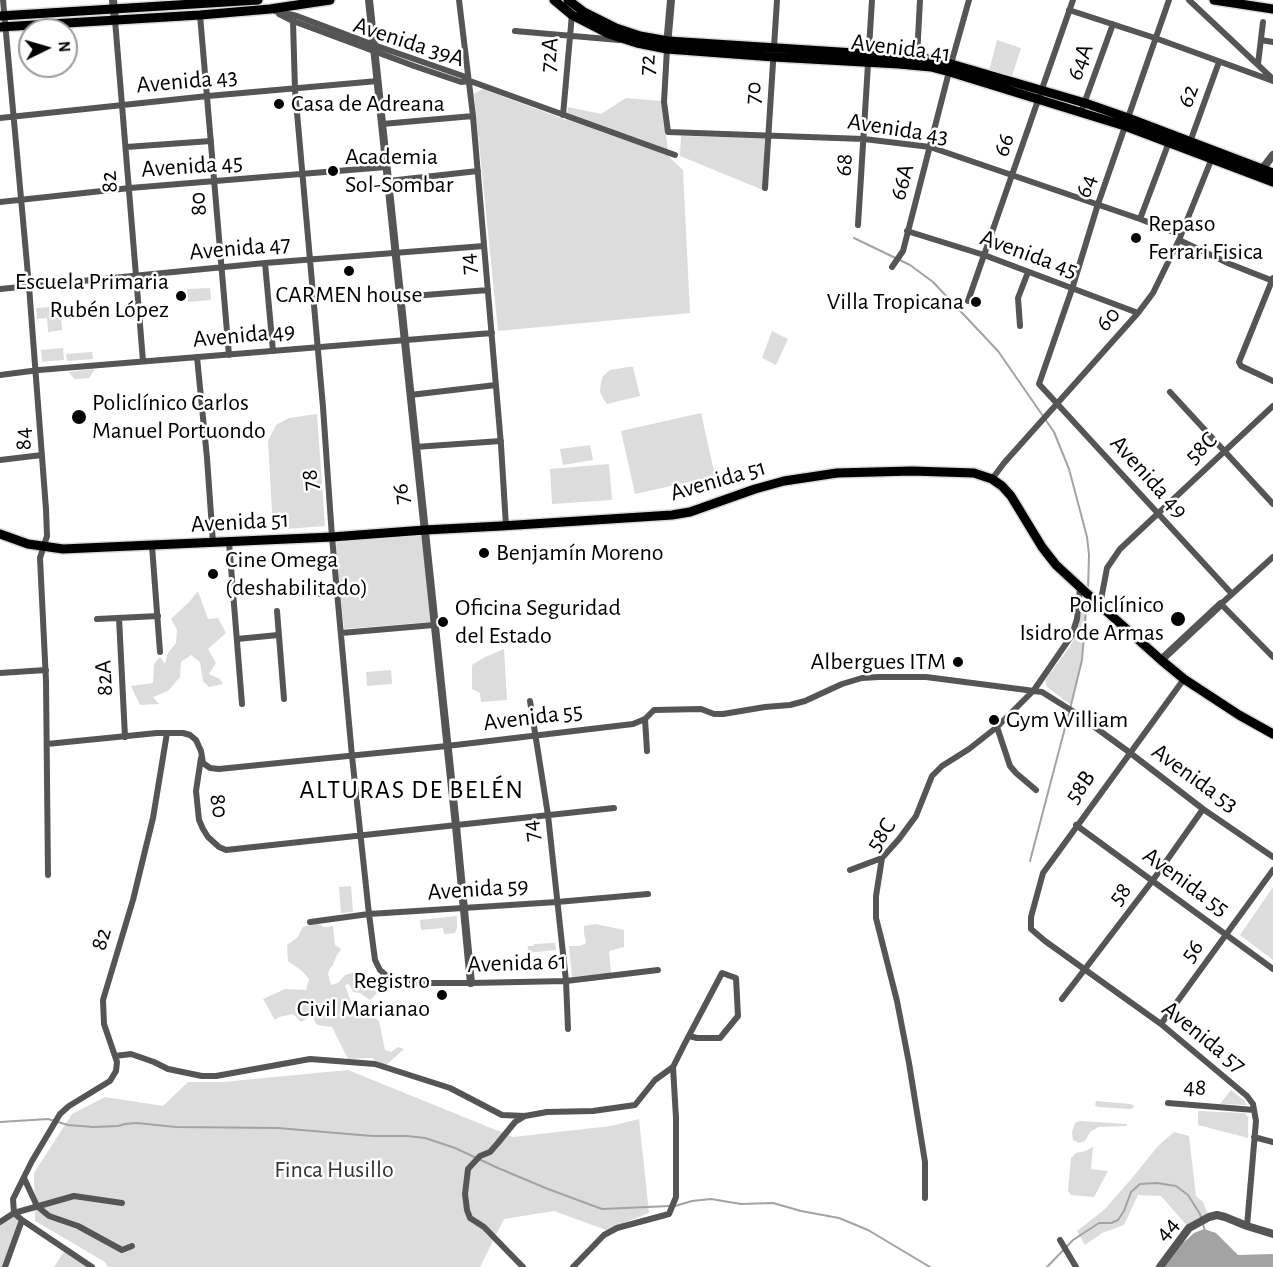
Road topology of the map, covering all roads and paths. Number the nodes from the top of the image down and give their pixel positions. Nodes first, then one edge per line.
1 (3, 0) edge
2 (258, 0) edge
3 (330, 0) edge
4 (369, 0) edge
5 (459, 0) edge
6 (554, 0) edge
7 (671, 0) edge
8 (777, 0) edge
9 (872, 0) edge
10 (920, 0) edge
11 (969, 0) edge
12 (1169, 0) edge
13 (1189, 0) edge
14 (1214, 0) edge
15 (245, 1) edge
16 (571, 1) edge
17 (1070, 3) edge
18 (270, 9) junction
19 (1273, 9) edge
20 (114, 10) edge
21 (200, 15) junction
22 (572, 15) junction
23 (2, 16) edge
24 (293, 21) junction
25 (1263, 22) dead end
26 (1113, 24) junction
27 (3, 27) edge
28 (515, 32) dead end
29 (570, 37) junction
30 (1155, 38) junction
31 (1261, 40) junction
32 (628, 41) junction
33 (1273, 42) edge
34 (667, 45) junction
35 (374, 48) junction
36 (774, 53) junction
37 (868, 57) junction
38 (917, 57) junction
39 (1219, 62) junction
40 (1258, 64) junction
41 (950, 68) junction
42 (1273, 80) edge
43 (378, 81) junction
44 (470, 81) junction
45 (295, 90) junction
46 (1039, 95) junction
47 (208, 96) junction
48 (123, 105) junction
49 (1083, 107) junction
50 (562, 115) junction
51 (473, 116) junction
52 (13, 117) junction
53 (0, 118) edge
54 (1126, 122) junction
55 (382, 124) junction
56 (668, 132) joint
57 (768, 135) junction
58 (864, 139) junction
59 (211, 141) junction
60 (1169, 142) junction
61 (1190, 142) junction
62 (126, 147) junction
63 (930, 147) junction
64 (675, 155) dead end
65 (1273, 155) edge
66 (1212, 158) junction
67 (386, 167) junction
68 (478, 171) junction
69 (1260, 172) junction
70 (1273, 173) edge
71 (302, 175) junction
72 (1013, 176) junction
73 (388, 181) junction
74 (214, 182) junction
75 (1273, 182) edge
76 (130, 188) junction
77 (765, 188) dead end
78 (21, 200) junction
79 (0, 202) edge
80 (1098, 204) junction
81 (1140, 219) junction
82 (858, 225) dead end
83 (907, 231) junction
84 (1180, 237) junction
85 (484, 246) junction
86 (395, 254) junction
87 (984, 255) junction
88 (310, 260) junction
89 (265, 263) junction
90 (892, 267) dead end
91 (221, 268) junction
92 (1028, 272) junction
93 (135, 276) junction
94 (1273, 280) edge
95 (29, 286) junction
96 (0, 289) edge
97 (1072, 289) junction
98 (488, 290) junction
99 (400, 297) junction
100 (968, 302) dead end
101 (1138, 313) junction
102 (1020, 326) dead end
103 (492, 333) junction
104 (405, 340) junction
105 (317, 347) junction
106 (273, 351) junction
107 (229, 355) junction
108 (197, 357) junction
109 (143, 362) junction
110 (36, 370) junction
111 (0, 375) edge
112 (1273, 381) edge
113 (1039, 384) joint
114 (496, 385) junction
115 (1170, 392) dead end
116 (410, 395) junction
117 (1058, 403) junction
118 (1273, 406) edge
119 (501, 441) junction
120 (416, 447) junction
121 (1224, 450) junction
122 (42, 455) junction
123 (0, 460) edge
124 (992, 479) junction
125 (1273, 504) edge
126 (1158, 514) junction
127 (506, 526) junction
128 (425, 530) junction
129 (0, 534) edge
130 (332, 537) junction
131 (229, 542) junction
132 (213, 543) junction
133 (152, 546) junction
134 (42, 547) junction
135 (1273, 557) edge
136 (1080, 588) junction
137 (233, 592) junction
138 (337, 593) junction
139 (1232, 594) junction
140 (1097, 603) junction
141 (1221, 604) junction
142 (277, 611) dead end
143 (158, 616) junction
144 (97, 618) dead end
145 (119, 618) junction
146 (434, 625) junction
147 (341, 633) junction
148 (278, 635) junction
149 (237, 639) junction
150 (160, 652) dead end
151 (1273, 657) edge
152 (1161, 660) junction
153 (46, 670) junction
154 (0, 673) edge
155 (1184, 679) junction
156 (1034, 690) junction
157 (284, 699) dead end
158 (530, 701) dead end
159 (242, 704) dead end
160 (645, 719) junction
161 (997, 727) junction
162 (167, 733) junction
163 (1273, 734) edge
164 (535, 735) junction
165 (125, 737) junction
166 (47, 744) junction
167 (447, 746) junction
168 (647, 751) dead end
169 (1129, 752) junction
170 (352, 756) junction
171 (201, 757) junction
172 (1036, 790) dead end
173 (614, 808) dead end
174 (1203, 809) junction
175 (548, 815) junction
176 (1076, 825) junction
177 (456, 826) junction
178 (361, 835) junction
179 (1273, 857) edge
180 (882, 858) junction
181 (850, 870) dead end
182 (1273, 870) edge
183 (48, 875) dead end
184 (1153, 880) junction
185 (648, 894) dead end
186 (557, 902) junction
187 (464, 908) junction
188 (369, 914) junction
189 (310, 922) dead end
190 (1031, 929) joint
191 (1226, 935) junction
192 (1273, 969) edge
193 (380, 970) joint
194 (658, 970) dead end
195 (1084, 970) junction
196 (566, 981) junction
197 (471, 983) junction
198 (1062, 999) dead end
199 (1161, 1024) junction
200 (568, 1029) dead end
201 (689, 1036) junction
202 (115, 1056) junction
203 (673, 1067) junction
204 (1168, 1103) dead end
205 (1254, 1110) junction
206 (525, 1116) junction
207 (1254, 1137) junction
208 (1273, 1142) edge
209 (24, 1178) junction
210 (925, 1198) dead end
211 (122, 1203) dead end
212 (37, 1206) junction
213 (14, 1214) junction
214 (22, 1220) junction
215 (0, 1222) edge
216 (1247, 1226) junction
217 (1273, 1234) edge
218 (1060, 1240) dead end
219 (132, 1246) dead end
220 (5, 1267) edge
221 (92, 1267) edge
222 (523, 1267) edge
223 (573, 1267) edge
224 (1076, 1267) edge
225 (1160, 1267) edge

1 - 23 street, 84
2 - 15 main road
3 - 18 main road
4 - 35 street, 76
5 - 44 street, 74
6 - 22 main road, Avenida 41
7 - 34 street, 72
8 - 36 street, 70
9 - 37 street, 68
10 - 38 street
11 - 41 street, 66A
12 - 30 street, 64
13 - 40 street
14 - 19 main road
15 - 18 street, Avenida 39A
15 - 20 main road
16 - 22 street, 72A
16 - 34 main road, Avenida 41
17 - 26 street
17 - 46 street, 66
18 - 21 main road
18 - 24 street, Avenida 39A
18 - 35 street, Avenida 39A
20 - 21 main road
20 - 23 main road
20 - 27 main road
20 - 48 street, 82
21 - 47 street, 80
22 - 29 street, 72A
22 - 32 main road, Avenida 41
23 - 27 street, 84
24 - 35 street, Avenida 39A
24 - 45 street, 78
25 - 31 street
26 - 30 street
26 - 49 street, 64A
27 - 52 street, 84
28 - 29 street
29 - 32 street
29 - 50 street, 72A
30 - 39 street
30 - 54 street, 64
31 - 33 street
31 - 40 street
32 - 34 main road, Avenida 41
34 - 36 main road, Avenida 41
34 - 56 street, 72
35 - 43 street, 76
35 - 44 street, Avenida 39A
36 - 37 main road, Avenida 41
36 - 57 street, 70
37 - 38 main road, Avenida 41
37 - 41 main road, Avenida 41
37 - 58 street, 68
38 - 41 main road, Avenida 41
39 - 42 street
39 - 61 street, 62
40 - 42 street
41 - 46 main road, Avenida 41
41 - 63 street, 66A
43 - 45 street, Avenida 43
43 - 55 street, 76
44 - 50 street, Avenida 39A
44 - 51 street, 74
45 - 47 street, Avenida 43
45 - 71 street, 78
46 - 49 main road, Avenida 41
46 - 72 street, 66
47 - 48 street, Avenida 43
47 - 59 street, 80
48 - 52 street, Avenida 43
48 - 62 street, 82
49 - 54 main road, Avenida 41
50 - 64 street, Avenida 39A
51 - 55 street
51 - 68 street, 74
52 - 53 street, Avenida 43
52 - 78 street, 84
54 - 60 main road, Avenida 41
54 - 61 main road, Avenida 41
54 - 80 street, 64
55 - 67 street, 76
56 - 57 street, Avenida 43
57 - 58 street, Avenida 43
57 - 77 street, 70
58 - 63 street, Avenida 43
58 - 82 street, 68
59 - 62 street
59 - 74 street, 80
60 - 66 main road, Avenida 41
60 - 81 street
61 - 69 main road, Avenida 41
62 - 76 street, 82
63 - 72 street, Avenida 43
63 - 83 street, 66A
65 - 69 street
66 - 69 main road, Avenida 41
66 - 84 street, 60
67 - 71 street, Avenida 45
67 - 73 street, 76
68 - 73 street
68 - 85 street, 74
69 - 70 main road, Avenida 41
69 - 75 main road, Avenida 41
71 - 74 street, Avenida 45
71 - 88 street, 78
72 - 80 street, Avenida 43
72 - 87 street, 66
73 - 86 street, 76
74 - 76 street, Avenida 45
74 - 91 street, 80
76 - 78 street, Avenida 45
76 - 93 street, 82
78 - 79 street, Avenida 45
78 - 95 street, 84
80 - 81 street, Avenida 43
80 - 97 street, 64
81 - 84 street, Avenida 43
83 - 87 street, Avenida 45
83 - 90 street, 66A
84 - 94 street, Avenida 43
84 - 101 street, 60
85 - 86 street, Avenida 47
85 - 98 street, 74
86 - 88 street, Avenida 47
86 - 99 street, 76
87 - 92 street, Avenida 45
87 - 100 street, 66
88 - 89 street, Avenida 47
88 - 105 street, 78
89 - 91 street, Avenida 47
89 - 106 street
91 - 93 street, Avenida 47
91 - 107 street, 80
92 - 97 street, Avenida 45
92 - 102 street
93 - 95 street, Avenida 47
93 - 109 street, 82
94 - 112 street
95 - 96 street, Avenida 47
95 - 110 street, 84
97 - 101 street, Avenida 45
97 - 113 street, 64
98 - 99 street
98 - 103 street, 74
99 - 104 street, 76
101 - 117 street, 60
103 - 104 street, Avenida 49
103 - 114 street, 74
104 - 105 street, Avenida 49
104 - 116 street, 76
105 - 106 street, Avenida 49
105 - 130 street, 78
106 - 107 street, Avenida 49
107 - 108 street, Avenida 49
108 - 109 street, Avenida 49
108 - 132 street
109 - 110 street, Avenida 49
110 - 111 street, Avenida 49
110 - 122 street, 84
113 - 117 street, Avenida 49
114 - 116 street
114 - 119 street, 74
115 - 121 street
116 - 120 street, 76
117 - 124 street, 60
117 - 126 street, Avenida 49
118 - 121 street, 58C
119 - 120 street
119 - 127 street, 74
120 - 128 street, 76
121 - 125 street
121 - 126 street, 58C
122 - 123 street
122 - 134 street, 84
124 - 127 main road, Avenida 51
124 - 136 main road
126 - 139 street, Avenida 49
126 - 140 street, 58C
127 - 128 main road, Avenida 51
128 - 130 main road, Avenida 51
128 - 146 street, 76
129 - 134 main road, Avenida 51
130 - 131 main road, Avenida 51
130 - 138 street, 78
131 - 132 main road, Avenida 51
131 - 137 street
132 - 133 main road, Avenida 51
133 - 134 main road, Avenida 51
133 - 143 street
134 - 153 street, 84
135 - 139 street
136 - 140 main road
136 - 156 street, 58C
137 - 138 street
137 - 149 street
138 - 147 street, 78
139 - 141 street
140 - 152 main road
141 - 151 street
141 - 152 street
142 - 148 street
143 - 145 street
143 - 150 street
144 - 145 street
145 - 165 street, 82A
146 - 147 street
146 - 167 street, 76
147 - 170 street, 78
148 - 149 street
148 - 157 street
149 - 159 street
152 - 155 main road
153 - 154 street
153 - 166 street, 84
155 - 163 main road
155 - 169 street, 58B
156 - 160 street, Avenida 55
156 - 161 street, 58C
156 - 169 street, Avenida 53
158 - 164 street, 74
160 - 164 street, Avenida 55
160 - 168 street
161 - 172 street
161 - 180 street, 58C
162 - 165 street, Avenida 55
162 - 171 street, Avenida 55
162 - 202 street, 82
164 - 167 street, Avenida 55
164 - 175 street, 74
165 - 166 street, Avenida 55
166 - 183 street, 84
167 - 170 street, Avenida 55
167 - 177 street, 76
169 - 174 street, Avenida 53
169 - 176 street, 58B
170 - 171 street, Avenida 55
170 - 178 street, 78
171 - 178 street, 80
173 - 175 street
174 - 179 street, Avenida 53
174 - 184 street, 58
175 - 177 street
175 - 186 street, 74
176 - 184 street, Avenida 55
176 - 190 street, 58B
177 - 178 street
177 - 187 street, 76
178 - 188 street, 78
180 - 181 street
180 - 210 street, 58C
182 - 191 street, 56
184 - 191 street, Avenida 55
184 - 195 street, 58
185 - 186 street, Avenida 59
186 - 187 street, Avenida 59
186 - 196 street, 74
187 - 188 street, Avenida 59
187 - 197 street, 76
188 - 189 street, Avenida 59
188 - 193 street, 78
190 - 195 street, Avenida 57
191 - 192 street, Avenida 55
191 - 199 street, 56
193 - 197 street, Avenida 61
194 - 196 street, Avenida 61
195 - 198 street, 58
195 - 199 street, Avenida 57
196 - 197 street, Avenida 61
196 - 200 street, 74
199 - 205 street, Avenida 57
201 - 201 street
201 - 203 street
202 - 206 street
202 - 209 street
203 - 206 street
203 - 223 street
204 - 205 street, 48
205 - 207 street
206 - 222 street
207 - 208 street
207 - 216 street
209 - 212 street
209 - 213 street
211 - 212 street
212 - 213 street
212 - 219 street
213 - 214 street
213 - 215 street
214 - 220 street
214 - 221 street
216 - 217 street, 44
216 - 225 street, 44
218 - 224 street

